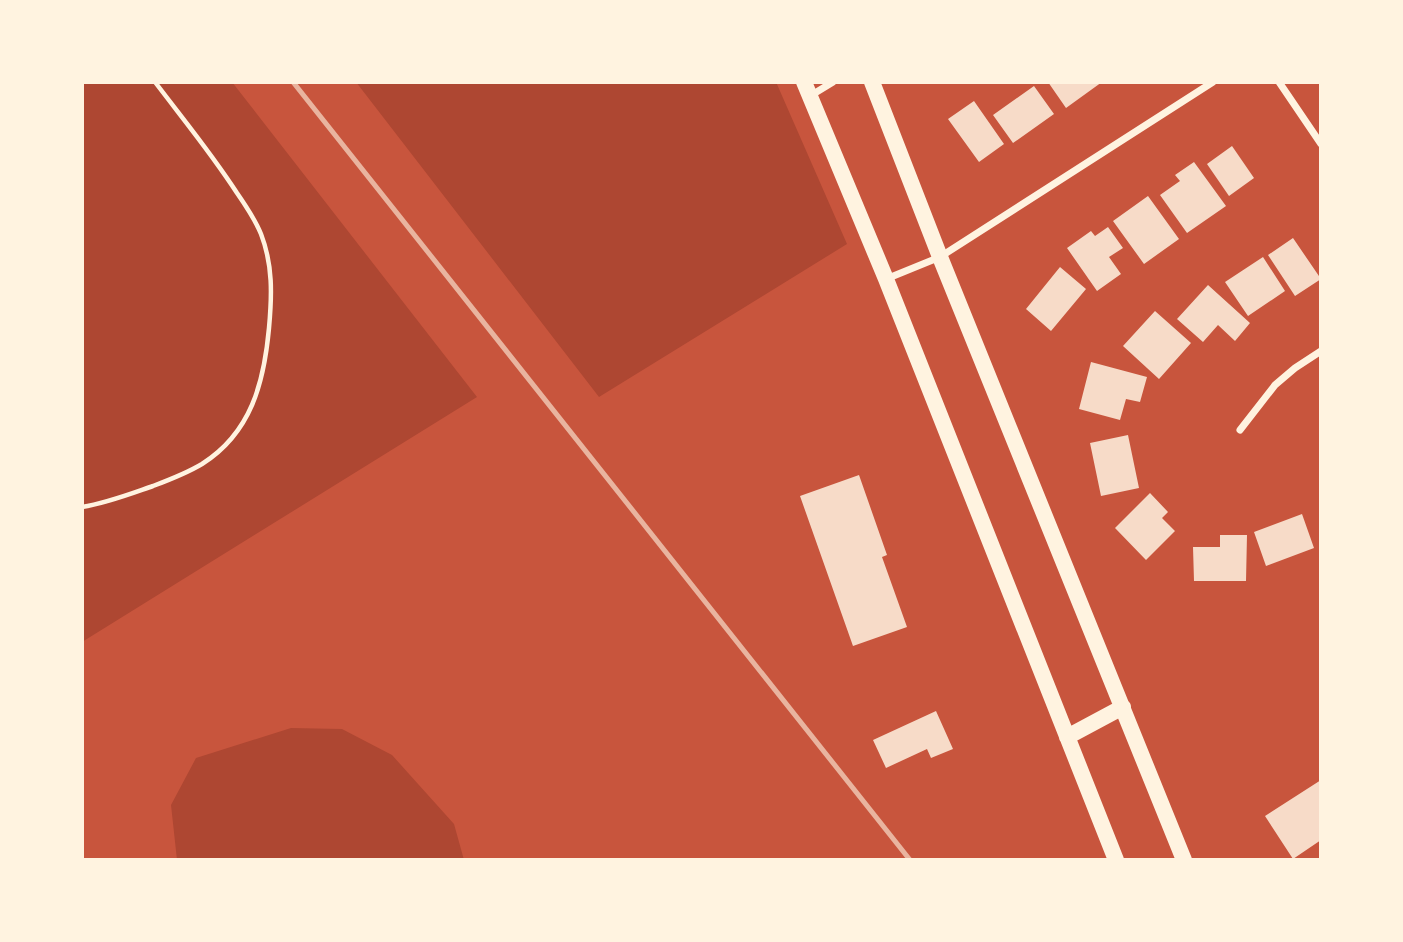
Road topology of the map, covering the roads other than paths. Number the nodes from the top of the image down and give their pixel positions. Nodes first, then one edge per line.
1 (833, 82) edge
2 (872, 82) edge
3 (1213, 82) edge
4 (1279, 82) edge
5 (806, 89) edge
6 (1321, 144) edge
7 (940, 257) junction
8 (886, 279) junction
9 (1321, 351) edge
10 (1240, 430) dead end
11 (1123, 707) junction
12 (1067, 737) junction
13 (1116, 860) edge
14 (1184, 860) edge

1 - 5 street
2 - 7 main road
3 - 7 street
4 - 6 street
5 - 8 main road
7 - 8 street
7 - 11 main road
8 - 12 main road
9 - 10 street
11 - 12 main road
11 - 14 main road
12 - 13 main road

